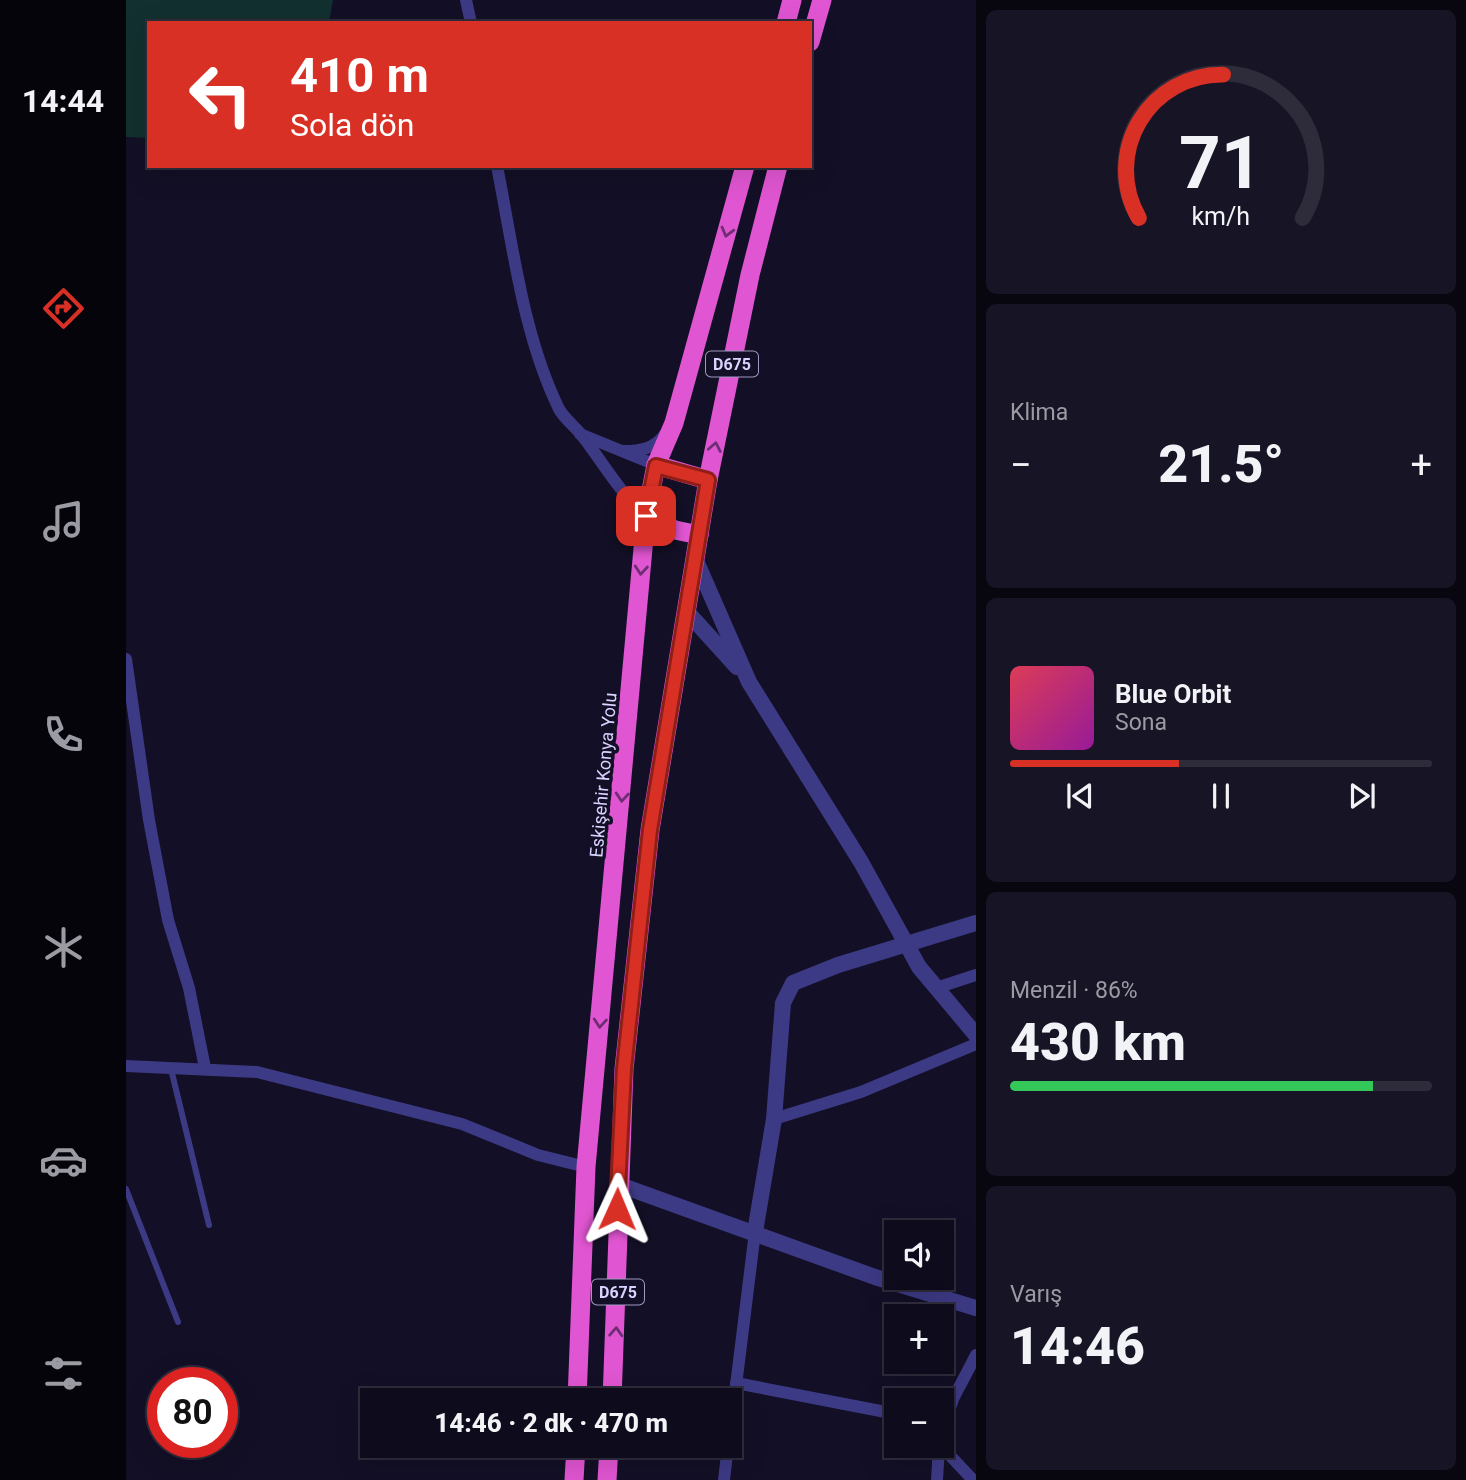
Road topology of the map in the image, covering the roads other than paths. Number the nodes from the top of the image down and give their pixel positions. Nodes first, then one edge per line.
1 (466, 0) edge
2 (792, 0) edge
3 (822, 0) edge
4 (471, 21) edge
5 (787, 21) edge
6 (812, 35) edge
7 (498, 168) edge
8 (744, 168) edge
9 (777, 168) edge
10 (674, 423) junction
11 (580, 433) junction
12 (619, 452) junction
13 (656, 466) junction
14 (708, 480) junction
15 (646, 516) junction
16 (699, 535) junction
17 (697, 563) junction
18 (688, 613) junction
19 (126, 659) edge
20 (748, 680) junction
21 (976, 923) edge
22 (908, 944) junction
23 (976, 975) edge
24 (936, 988) junction
25 (976, 1035) edge
26 (976, 1044) edge
27 (126, 1066) edge
28 (205, 1068) junction
29 (171, 1069) junction
30 (774, 1119) junction
31 (586, 1167) junction
32 (617, 1184) junction
33 (126, 1189) edge
34 (209, 1225) dead end
35 (755, 1232) junction
36 (976, 1308) edge
37 (178, 1322) dead end
38 (976, 1355) edge
39 (736, 1383) junction
40 (577, 1388) edge
41 (613, 1388) edge
42 (735, 1388) edge
43 (954, 1401) edge
44 (884, 1412) edge
45 (575, 1458) edge
46 (608, 1458) edge
47 (727, 1458) edge
48 (939, 1458) edge
49 (952, 1458) edge
50 (574, 1480) edge
51 (607, 1480) edge
52 (724, 1480) edge
53 (937, 1480) edge
54 (973, 1480) edge

1 - 4 street
2 - 5 highway
3 - 6 highway
7 - 11 street
8 -> 10 highway, Eskişehir Konya Yolu / D675
14 -> 9 highway, D675
10 - 12 street
10 - 13 highway, Eskişehir Konya Yolu / D675
11 - 12 street
11 - 15 street
12 - 13 street
13 - 14 highway
13 - 15 highway, Eskişehir Konya Yolu / D675
14 - 16 highway, D675
15 - 16 highway
15 -> 31 highway, Eskişehir Konya Yolu / D675
16 - 17 highway, D675
17 - 18 highway, D675
17 - 20 street
18 - 20 street
18 - 32 highway, D675
19 - 28 street
20 - 22 street
21 - 22 street
22 - 24 street
22 - 30 street
23 - 24 street
24 - 25 street
26 - 30 street
27 - 29 street
28 - 29 street
28 - 31 street
29 - 34 lane
30 - 35 street
31 - 40 highway, Eskişehir Konya Yolu / D675
32 - 35 street
41 -> 32 highway, D675
33 - 37 lane
35 - 36 street
35 - 39 street
38 - 43 street
39 - 42 street
39 - 44 street
45 - 50 highway
46 - 51 highway
47 - 52 street
48 - 53 street
49 - 54 street

